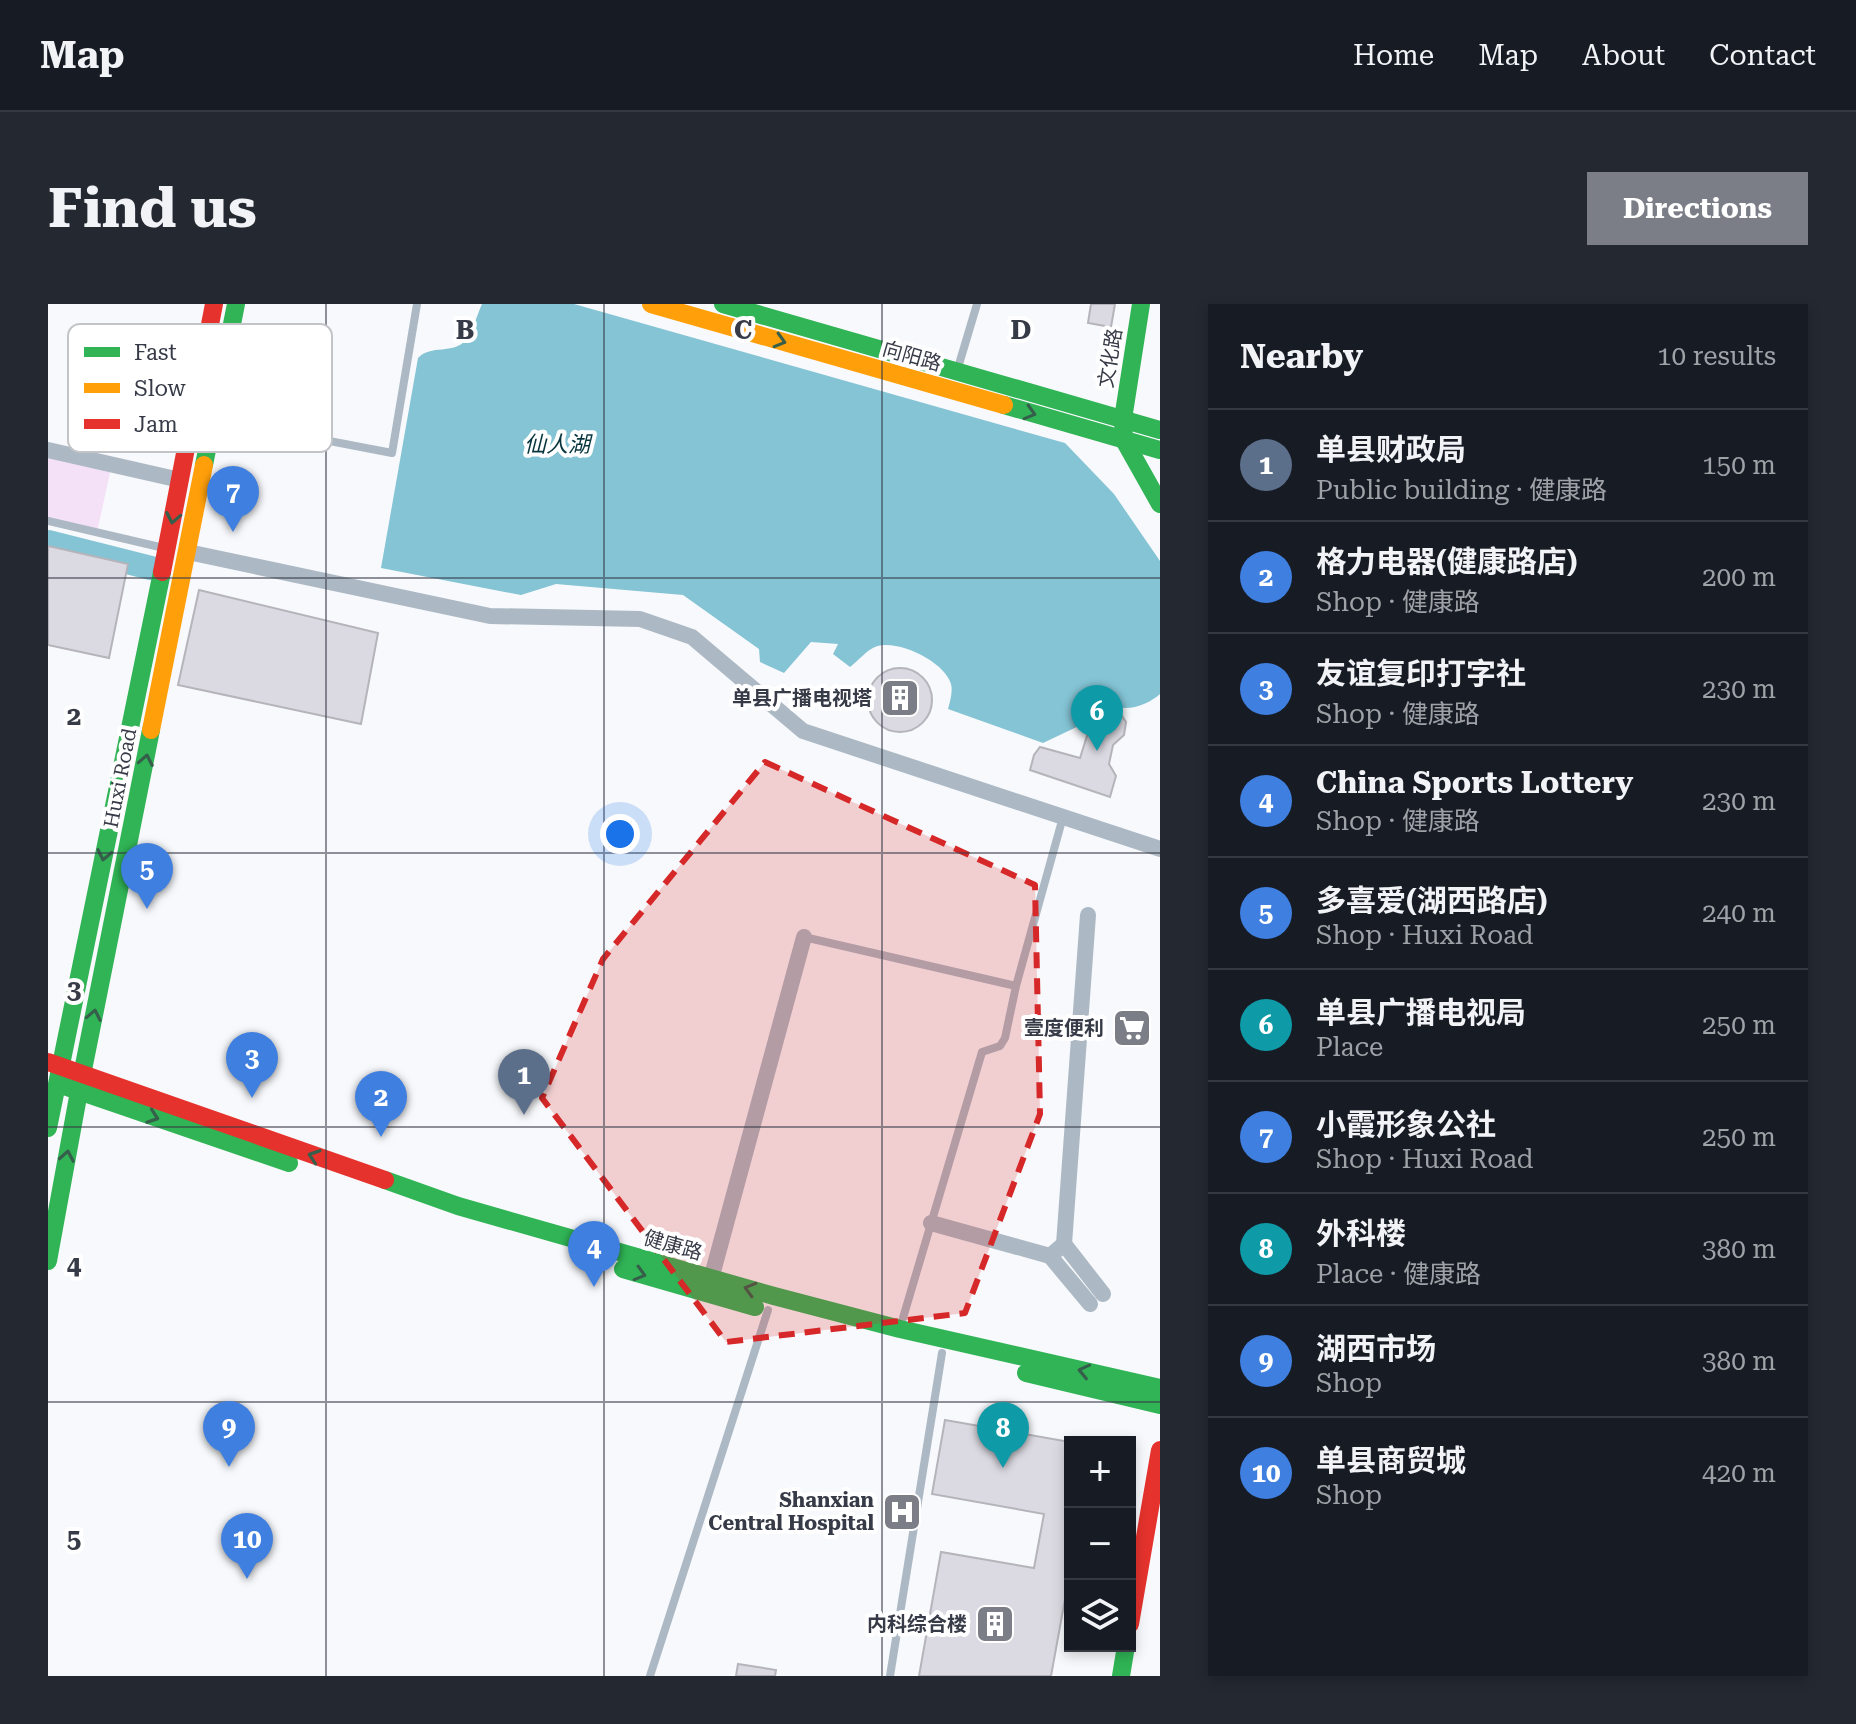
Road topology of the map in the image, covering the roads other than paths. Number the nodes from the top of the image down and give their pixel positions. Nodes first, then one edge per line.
1 (214, 304) edge
2 (236, 304) edge
3 (417, 304) edge
4 (651, 304) edge
5 (723, 304) edge
6 (977, 304) edge
7 (1141, 304) edge
8 (210, 324) edge
9 (232, 324) edge
10 (957, 371) junction
11 (1123, 419) junction
12 (1160, 430) edge
13 (1124, 440) junction
14 (332, 442) edge
15 (48, 450) edge
16 (1160, 450) edge
17 (185, 452) edge
18 (208, 452) edge
19 (180, 480) junction
20 (1160, 504) edge
21 (48, 521) edge
22 (167, 548) junction
23 (188, 552) junction
24 (1063, 817) junction
25 (1160, 849) edge
26 (1088, 915) dead end
27 (804, 937) joint
28 (1016, 986) junction
29 (53, 1073) edge
30 (81, 1083) junction
31 (48, 1128) edge
32 (931, 1223) junction
33 (1064, 1244) junction
34 (1050, 1256) junction
35 (48, 1261) edge
36 (711, 1279) junction
37 (768, 1310) junction
38 (900, 1329) junction
39 (942, 1353) junction
40 (1160, 1388) edge
41 (1160, 1405) edge
42 (1160, 1450) edge
43 (1136, 1589) edge
44 (1125, 1652) edge
45 (650, 1676) edge
46 (890, 1676) edge
47 (1121, 1676) edge

1 - 8 main road, Huxi Road
2 - 9 main road, Huxi Road
3 - 14 lane
4 -> 13 main road, 向阳路
5 - 10 main road, 向阳路
6 - 10 lane
7 - 11 main road, 文化路
10 - 11 main road, 向阳路
11 - 12 main road, 向阳路
11 - 13 main road, 文化路
13 - 16 main road, 向阳路
13 - 20 main road
15 - 19 street
17 - 19 main road, Huxi Road
18 - 23 main road, Huxi Road
19 -> 22 main road, Huxi Road
21 - 22 lane
22 -> 29 main road, Huxi Road
23 - 24 street
30 -> 23 main road, Huxi Road
24 - 25 street
24 - 28 lane
26 - 33 street
27 - 28 lane
27 - 36 street
28 - 32 lane
29 - 30 main road, 健康路
29 - 31 main road, Huxi Road
35 -> 30 main road, Huxi Road
36 -> 30 main road, 健康路
30 -> 37 main road, 健康路
32 - 34 street
32 - 38 lane
33 - 34 street
33 - 34 street
38 -> 36 main road, 健康路
37 - 39 main road, 健康路
37 - 45 lane
40 -> 38 main road, 健康路
39 - 41 main road, 健康路
39 - 46 lane
42 - 43 main road
44 - 47 main road

